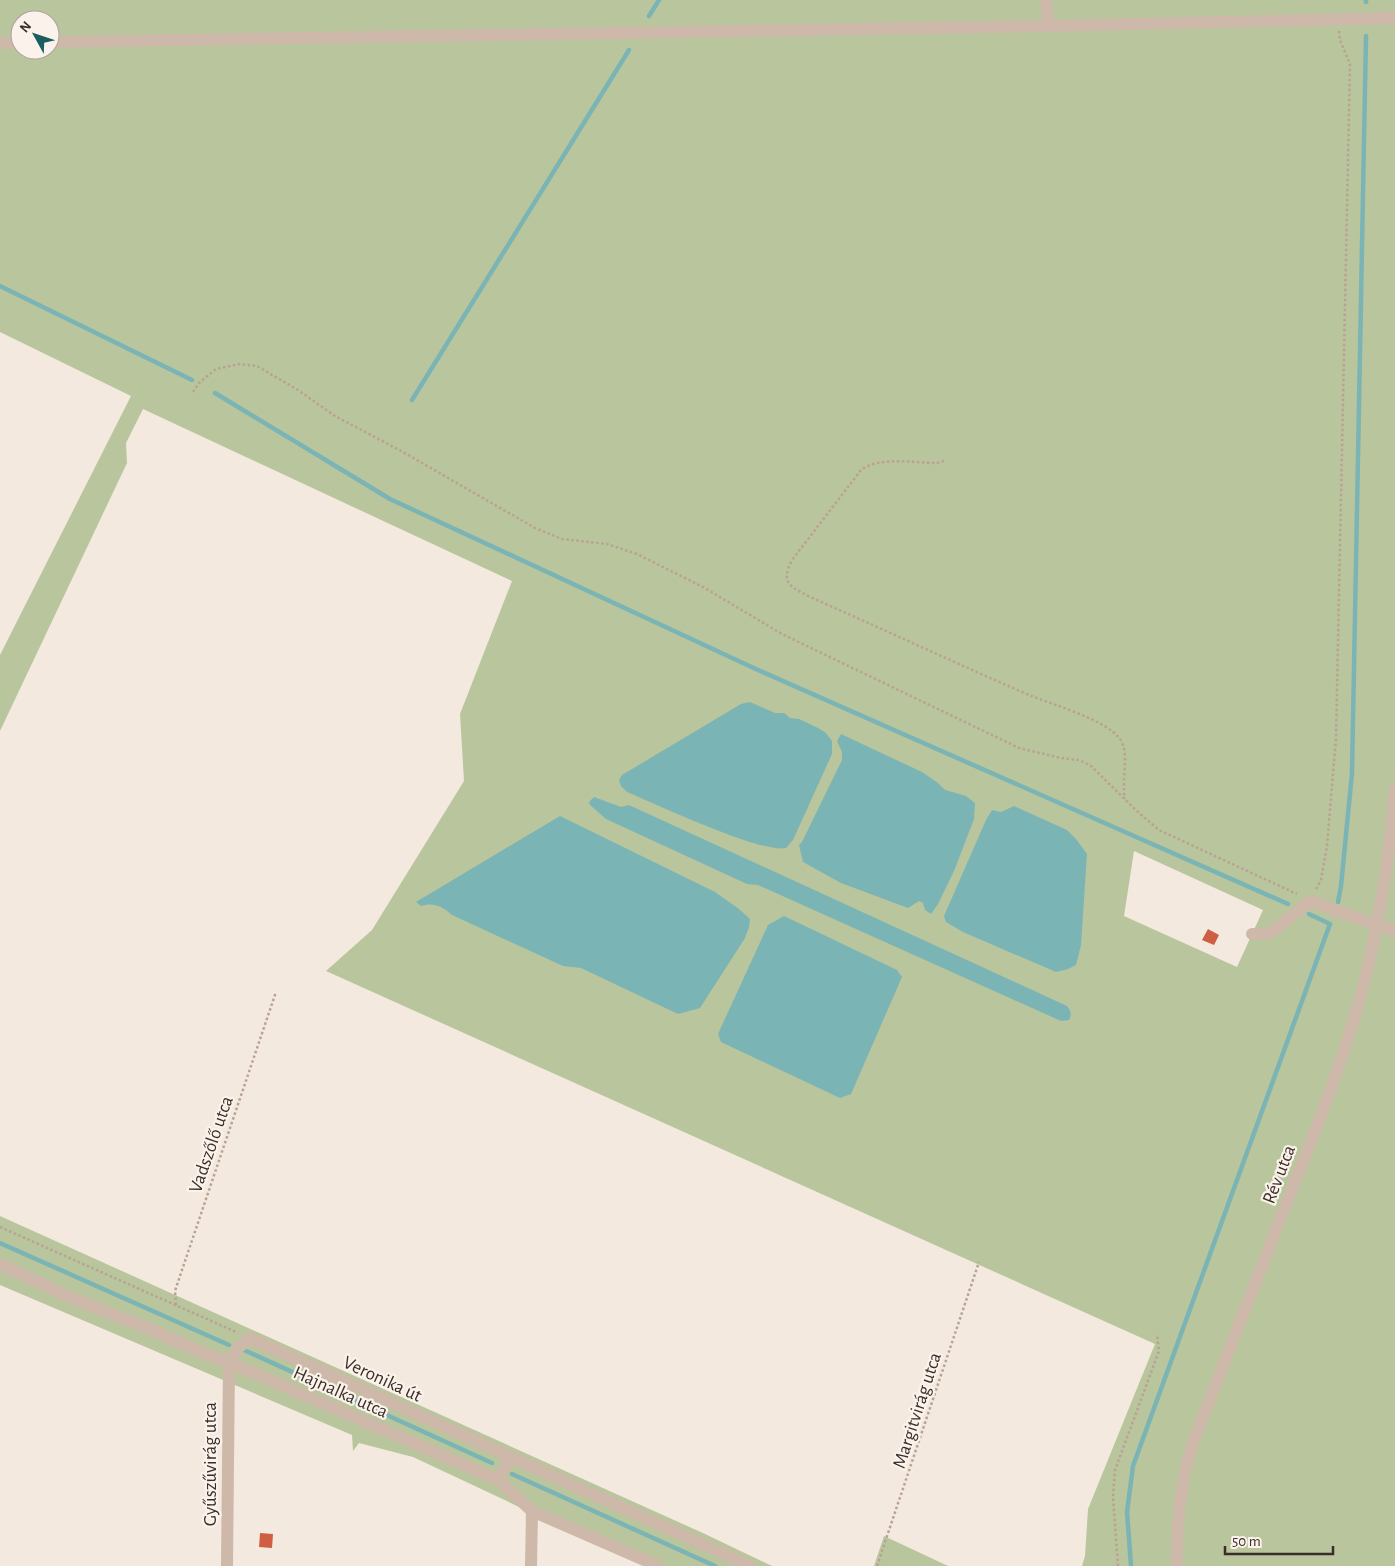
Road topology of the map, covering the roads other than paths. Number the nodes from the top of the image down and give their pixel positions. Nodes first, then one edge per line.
1 (1047, 0) edge
2 (1395, 18) edge
3 (1050, 26) junction
4 (60, 42) edge
5 (1395, 789) edge
6 (1376, 926) junction
7 (1395, 931) edge
8 (1252, 934) dead end
9 (0, 1264) edge
10 (228, 1362) junction
11 (511, 1457) junction
12 (498, 1480) junction
13 (532, 1510) junction
14 (227, 1566) edge
15 (531, 1566) edge
16 (658, 1566) edge
17 (750, 1566) edge
18 (1178, 1566) edge

1 - 3 street
2 - 3 street
3 - 4 street
5 - 6 street, Rév utca
6 - 7 street
6 - 8 street
6 - 18 street, Rév utca
9 - 10 street, Hajnalka utca
10 - 11 street, Veronika út
10 - 12 street, Hajnalka utca
10 - 14 street, Gyűszűvirág utca
11 - 12 street
11 - 17 street, Veronika út
12 - 13 street, Hajnalka utca
13 - 15 street
13 - 16 street, Hajnalka utca

